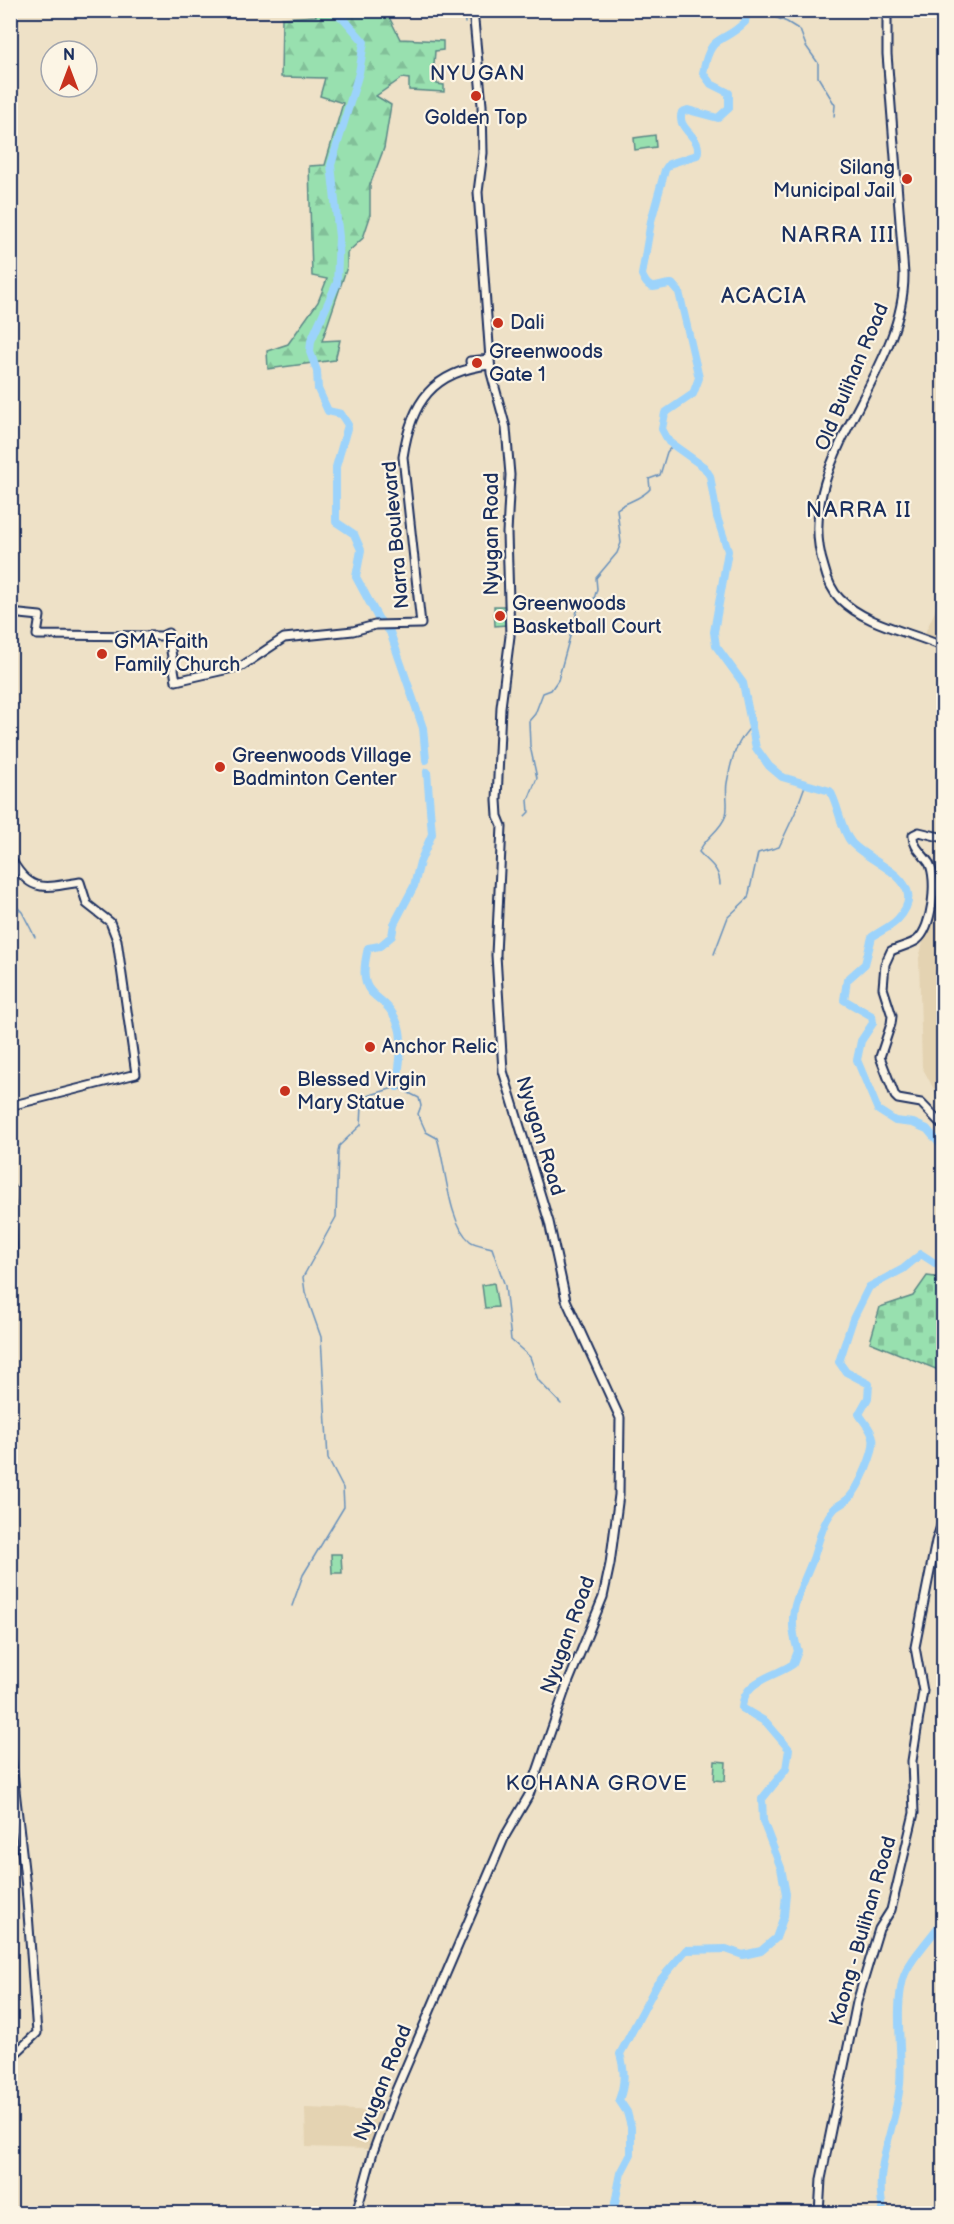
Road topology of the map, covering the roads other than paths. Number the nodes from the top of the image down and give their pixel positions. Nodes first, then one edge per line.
1 (473, 10) edge
2 (887, 10) edge
3 (490, 362) junction
4 (10, 613) edge
5 (944, 647) edge
6 (944, 838) edge
7 (10, 857) edge
8 (10, 1106) edge
9 (944, 1127) edge
10 (10, 1188) edge
11 (10, 1268) edge
12 (944, 1518) edge
13 (10, 1746) edge
14 (10, 2054) edge
15 (356, 2214) edge
16 (819, 2214) edge

1 - 3 street, Nyugan Road
2 - 5 street, Old Bulihan Road
3 - 4 street, Narra Boulevard
3 - 15 street, Nyugan Road
6 - 9 street
7 - 8 street
10 - 11 street
12 - 16 street, Kaong - Bulihan Road
13 - 14 street

